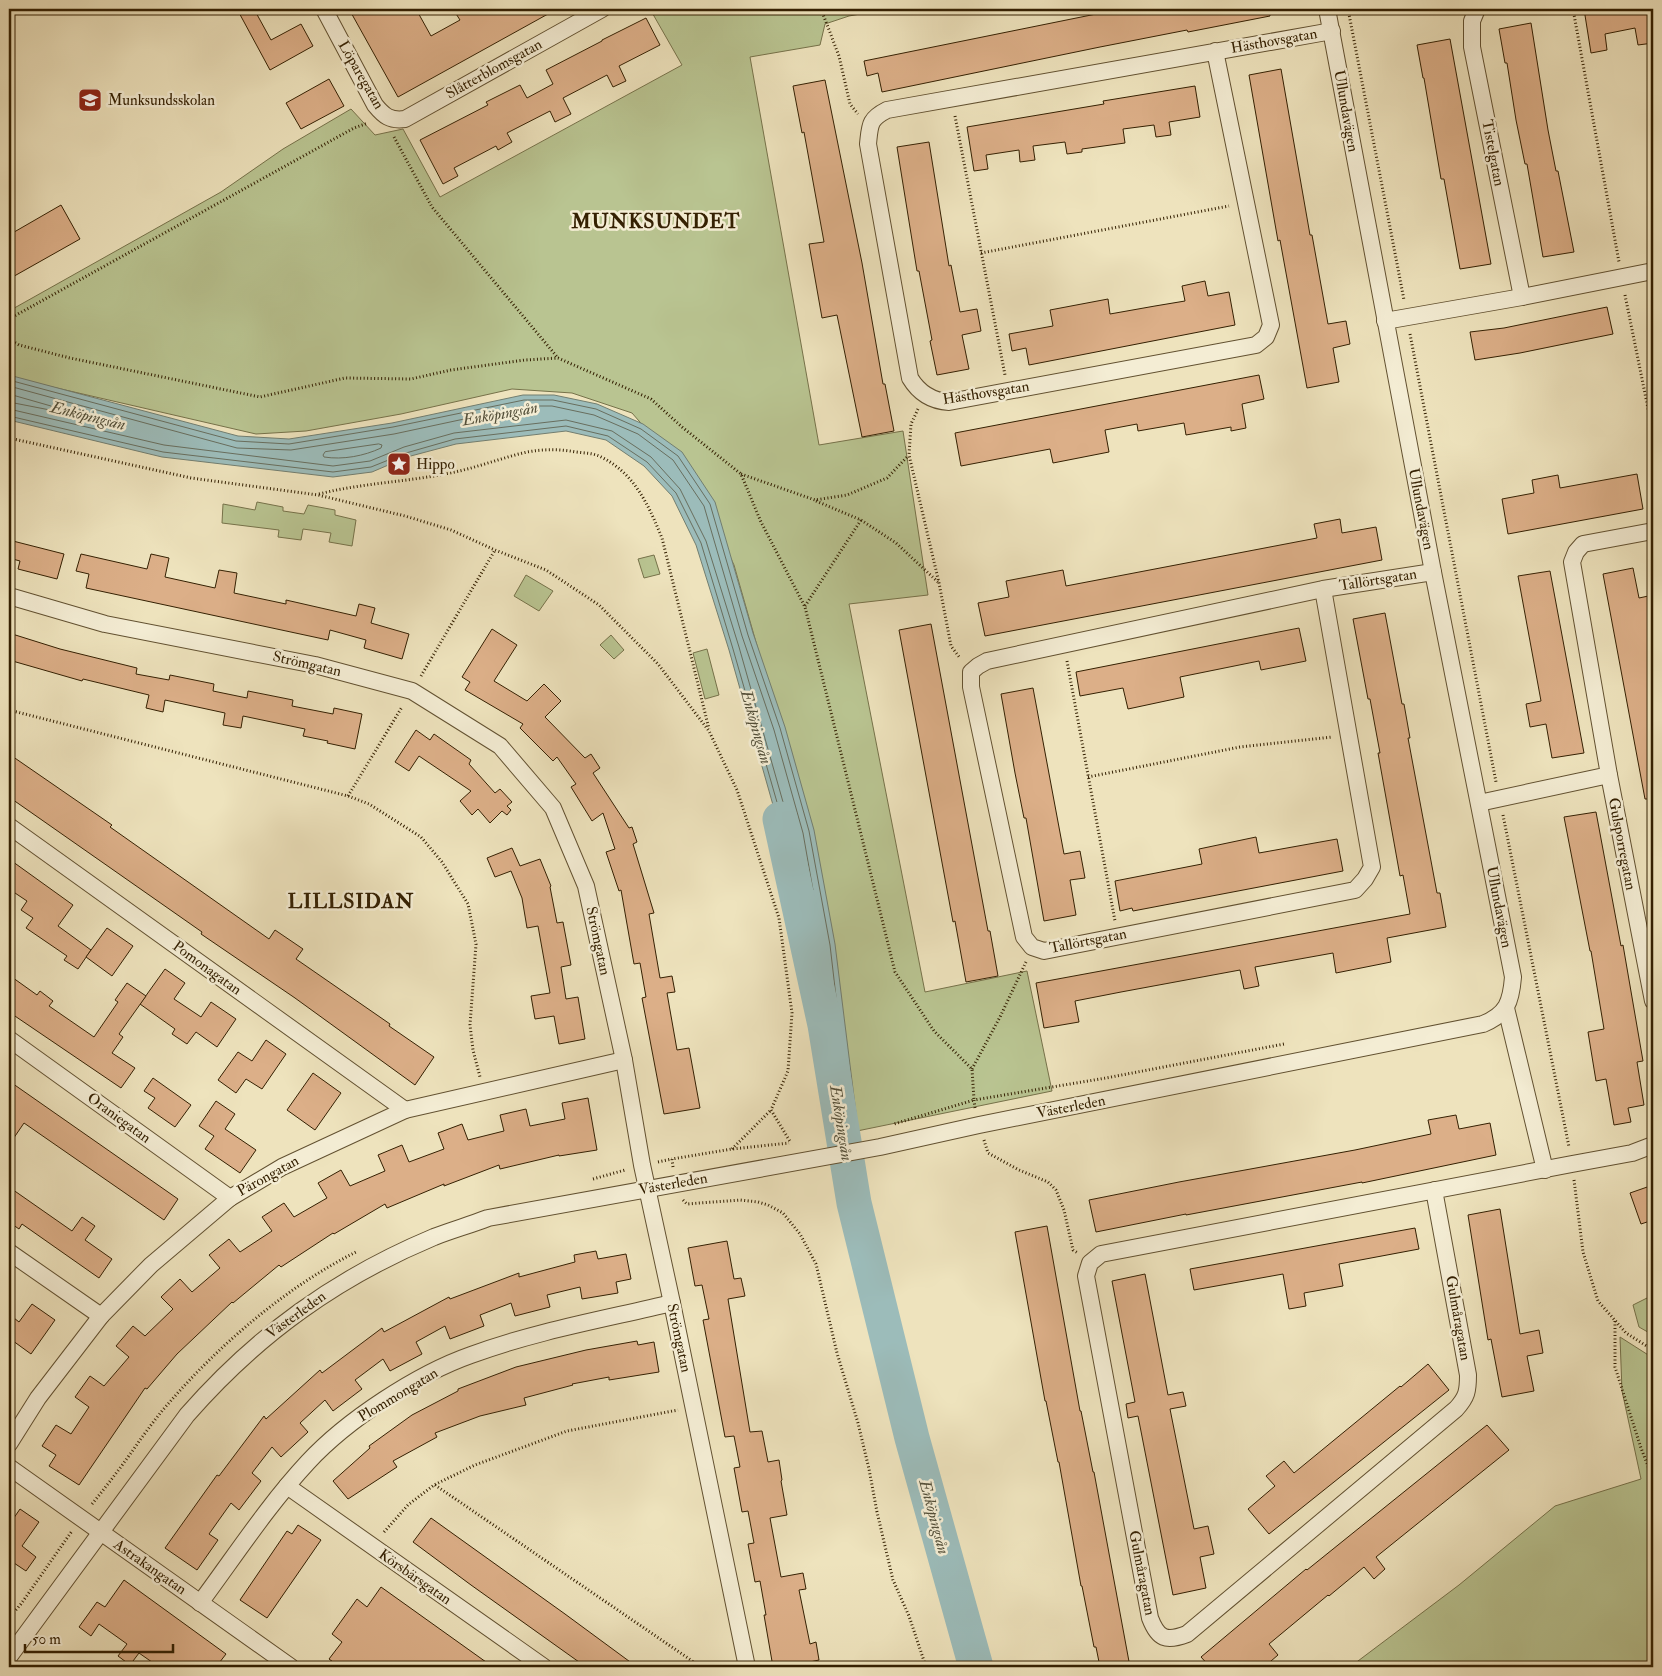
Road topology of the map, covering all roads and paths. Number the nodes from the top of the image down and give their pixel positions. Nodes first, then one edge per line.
1 (324, 9) edge
2 (602, 9) edge
3 (804, 9) edge
4 (821, 9) edge
5 (1327, 9) edge
6 (1348, 9) edge
7 (1477, 9) edge
8 (1573, 9) edge
9 (822, 14) junction
10 (1332, 31) junction
11 (1216, 51) junction
12 (951, 98) junction
13 (384, 116) junction
14 (869, 128) junction
15 (1246, 203) junction
16 (981, 252) junction
17 (1653, 271) edge
18 (1621, 277) junction
19 (1522, 297) junction
20 (1407, 316) junction
21 (9, 319) edge
22 (1385, 321) junction
23 (9, 339) edge
24 (558, 358) junction
25 (1008, 391) junction
26 (925, 395) junction
27 (1653, 433) edge
28 (9, 438) edge
29 (909, 455) junction
30 (741, 474) junction
31 (318, 495) junction
32 (815, 500) junction
33 (861, 520) junction
34 (1653, 531) edge
35 (495, 550) junction
36 (1433, 572) junction
37 (939, 583) junction
38 (1323, 589) junction
39 (9, 596) edge
40 (805, 607) junction
41 (1064, 644) junction
42 (971, 672) junction
43 (412, 691) junction
44 (9, 710) edge
45 (709, 731) junction
46 (1349, 734) junction
47 (1609, 775) junction
48 (1088, 777) junction
49 (348, 796) junction
50 (1500, 799) junction
51 (1478, 803) junction
52 (9, 826) edge
53 (1118, 936) junction
54 (1032, 947) junction
55 (1653, 1001) edge
56 (1506, 1008) junction
57 (9, 1039) edge
58 (1285, 1044) dead end
59 (624, 1060) junction
60 (972, 1069) junction
61 (484, 1092) junction
62 (974, 1100) junction
63 (405, 1110) junction
64 (771, 1110) junction
65 (891, 1125) dead end
66 (979, 1125) junction
67 (1653, 1145) edge
68 (732, 1149) junction
69 (1572, 1164) junction
70 (1545, 1170) junction
71 (676, 1184) junction
72 (646, 1189) junction
73 (1434, 1190) junction
74 (230, 1198) junction
75 (9, 1252) edge
76 (1090, 1263) junction
77 (672, 1304) junction
78 (101, 1316) junction
79 (1615, 1321) junction
80 (1653, 1350) edge
81 (693, 1407) junction
82 (9, 1444) edge
83 (9, 1467) edge
84 (1653, 1479) edge
85 (434, 1485) junction
86 (287, 1486) junction
87 (81, 1519) junction
88 (101, 1533) junction
89 (372, 1546) junction
90 (200, 1603) junction
91 (9, 1618) edge
92 (9, 1658) edge
93 (291, 1667) edge
94 (544, 1667) edge
95 (701, 1667) edge
96 (747, 1667) edge
97 (926, 1667) edge

1 - 13 street, Löparegatan
2 - 13 street, Slåtterblomsgatan
3 - 9 path
4 - 9 path
5 - 10 street, Ullundavägen
6 - 20 path
7 - 19 street, Tistelgatan
8 - 18 path
9 - 14 path
10 - 11 street, Hästhovsgatan
10 - 22 street, Ullundavägen
11 - 12 street, Hästhovsgatan
11 - 15 street, Hästhovsgatan
12 - 14 street, Hästhovsgatan
12 - 16 path
13 - 21 path
13 - 24 path
14 - 26 street, Hästhovsgatan
15 - 16 path
15 - 25 street, Hästhovsgatan
16 - 25 path
17 - 18 street
18 - 19 street
18 - 27 path
19 - 20 street
20 - 22 street
20 - 50 path
22 - 36 street, Ullundavägen
23 - 24 path
24 - 30 path
25 - 26 street, Hästhovsgatan
26 - 29 path
28 - 31 path
29 - 32 path
29 - 37 path
30 - 32 path
30 - 40 path
31 - 35 path
31 - 45 path
32 - 33 path
33 - 37 path
33 - 40 path
34 - 47 street, Gulsporregatan
35 - 43 path
35 - 45 path
36 - 38 street, Tallörtsgatan
36 - 51 street, Ullundavägen
37 - 42 path
38 - 41 street, Tallörtsgatan
38 - 46 street, Tallörtsgatan
39 - 43 street, Strömgatan
40 - 60 path
41 - 42 street, Tallörtsgatan
41 - 48 path
42 - 54 street, Tallörtsgatan
43 - 49 path
43 - 59 street, Strömgatan
44 - 49 path
45 - 64 path
46 - 48 path
46 - 53 street, Tallörtsgatan
47 - 50 street
47 - 55 street, Gulsporregatan
48 - 53 path
49 - 61 path
50 - 51 street
50 - 69 path
51 - 56 street, Ullundavägen
52 - 63 street, Pomonagatan
53 - 54 street, Tallörtsgatan
54 - 60 path
56 - 66 street, Västerleden
56 - 70 street
57 - 74 street, Oraniegatan
58 - 62 path
59 - 61 street, Pärongatan
59 - 72 street, Strömgatan
60 - 62 path
61 - 63 street, Pärongatan
62 - 65 path
62 - 66 path
63 - 74 street, Pärongatan
64 - 68 path
64 - 68 path
66 - 71 street, Västerleden
66 - 76 path
67 - 69 street
68 - 71 path
69 - 70 street
69 - 79 path
70 - 73 street
71 - 72 street, Västerleden
71 - 97 path
72 - 77 street, Strömgatan
72 - 88 street, Västerleden
73 - 76 street
73 - 76 street, Gulmåragatan
74 - 78 street, Pärongatan
75 - 78 street
77 - 81 street, Strömgatan
77 - 86 street, Plommongatan
78 - 82 street, Pärongatan
79 - 80 path
79 - 84 path
81 - 85 path
81 - 96 street, Strömgatan
83 - 87 street, Astrakangatan
85 - 89 path
85 - 95 path
86 - 89 street, Körsbärsgatan
86 - 90 street, Plommongatan
87 - 88 street, Astrakangatan
87 - 91 path
88 - 90 street, Astrakangatan
88 - 92 street, Västerleden
89 - 94 street, Körsbärsgatan
90 - 93 street, Astrakangatan

